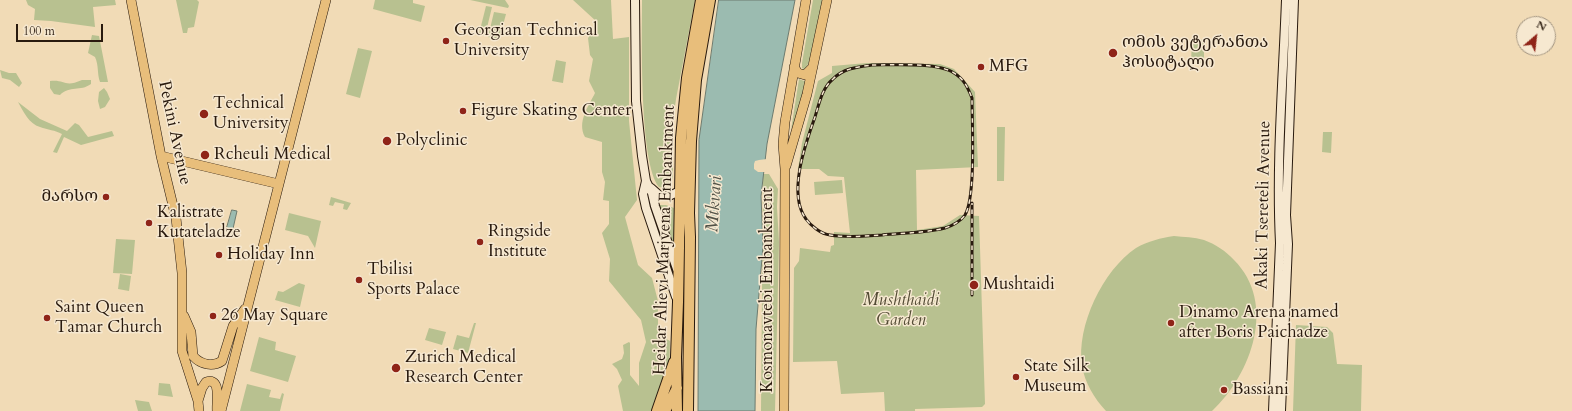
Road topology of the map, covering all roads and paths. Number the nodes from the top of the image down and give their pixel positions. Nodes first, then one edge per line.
1 (131, 0) edge
2 (326, 0) edge
3 (634, 0) edge
4 (701, 0) edge
5 (710, 0) edge
6 (806, 0) edge
7 (827, 0) edge
8 (1286, 0) edge
9 (1294, 0) edge
10 (814, 66) junction
11 (794, 67) junction
12 (161, 156) junction
13 (785, 169) junction
14 (646, 181) junction
15 (279, 184) junction
16 (690, 186) junction
17 (680, 190) junction
18 (679, 274) junction
19 (678, 302) junction
20 (248, 305) junction
21 (689, 311) junction
22 (183, 316) junction
23 (676, 357) junction
24 (688, 366) junction
25 (678, 386) junction
26 (198, 401) junction
27 (785, 410) edge
28 (199, 411) edge
29 (217, 411) edge
30 (221, 411) edge
31 (657, 411) edge
32 (665, 411) edge
33 (677, 411) edge
34 (688, 411) edge
35 (1273, 411) edge
36 (1281, 411) edge

1 - 12 main road, Pekini Avenue
2 - 15 main road
3 - 14 main road
4 - 17 highway, Heidar Alievi Marjvena Embankment
5 - 16 highway, Heidar Alievi Marjvena Embankment
6 - 11 main road, Kosmonavtebi Embankment
7 - 10 main road, Kosmonavtebi Embankment
8 - 35 main road, Akaki Tsereteli Avenue
9 - 36 main road, Akaki Tsereteli Avenue
10 - 11 main road
10 - 13 main road, Kosmonavtebi Embankment
11 - 13 main road, Kosmonavtebi Embankment
12 - 15 main road
12 - 22 main road, Pekini Avenue
13 - 27 main road, Kosmonavtebi Embankment
14 - 17 main road
14 - 18 main road
14 - 19 main road
15 - 20 main road
16 - 17 main road
16 - 21 highway, Heidar Alievi Marjvena Embankment
17 - 18 highway, Heidar Alievi Marjvena Embankment
18 - 19 highway, Heidar Alievi Marjvena Embankment
18 - 21 highway
19 - 23 highway, Heidar Alievi Marjvena Embankment
20 - 22 main road
20 - 30 main road
21 - 24 highway, Heidar Alievi Marjvena Embankment
22 - 26 main road
23 - 25 highway, Heidar Alievi Marjvena Embankment
23 - 31 highway
24 - 25 highway
24 - 34 highway, Heidar Alievi Marjvena Embankment
25 - 32 highway
25 - 33 highway, Heidar Alievi Marjvena Embankment
26 - 28 main road
26 - 29 main road

